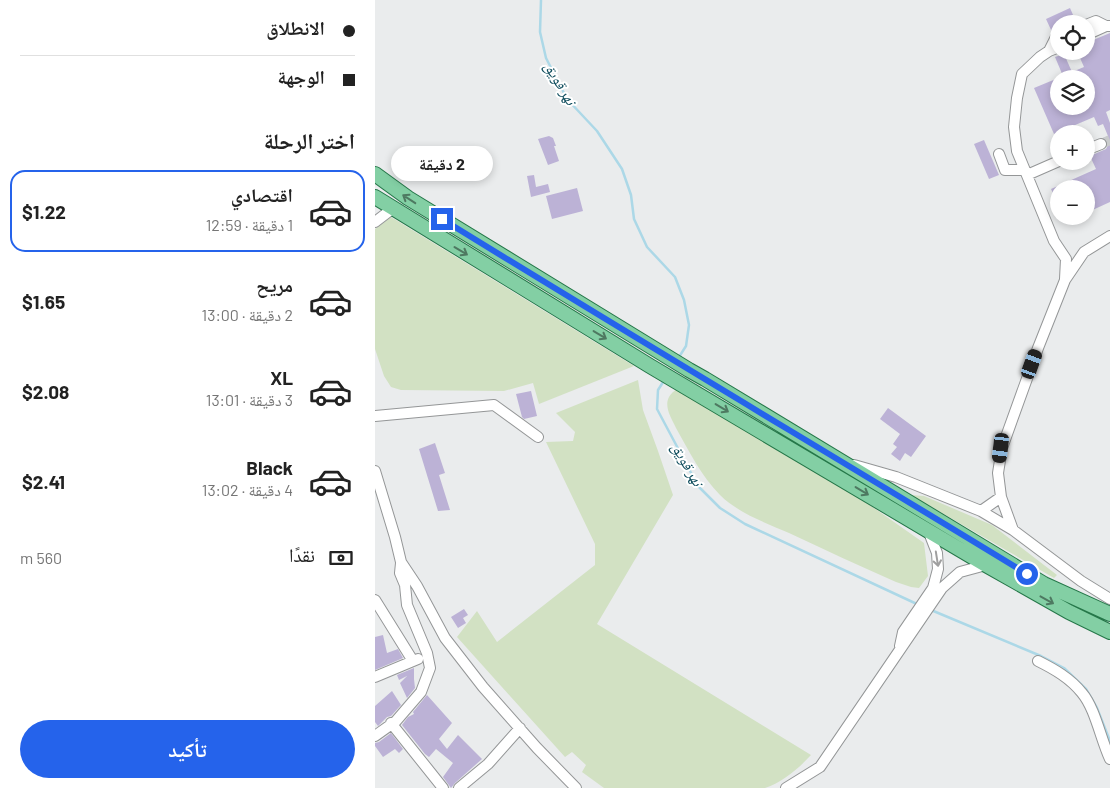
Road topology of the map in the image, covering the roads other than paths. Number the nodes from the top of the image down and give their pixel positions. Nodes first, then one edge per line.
1 (1095, 21) edge
2 (1108, 26) edge
3 (1095, 31) edge
4 (1050, 52) edge
5 (1101, 144) tunnel mouth
6 (1095, 146) edge
7 (999, 154) dead end
8 (1050, 164) edge
9 (1026, 172) junction
10 (375, 174) edge
11 (375, 198) edge
12 (392, 209) junction
13 (375, 222) edge
14 (1110, 236) edge
15 (1065, 280) junction
16 (375, 416) edge
17 (538, 437) dead end
18 (844, 462) junction
19 (375, 471) edge
20 (1001, 497) junction
21 (981, 511) junction
22 (928, 530) junction
23 (1013, 530) junction
24 (401, 562) junction
25 (986, 566) junction
26 (937, 588) junction
27 (1110, 599) edge
28 (375, 600) edge
29 (1110, 614) edge
30 (1110, 632) edge
31 (427, 654) junction
32 (413, 661) junction
33 (1038, 661) dead end
34 (375, 677) edge
35 (391, 724) junction
36 (519, 728) junction
37 (375, 736) edge
38 (1110, 758) edge
39 (443, 788) edge
40 (459, 788) edge
41 (576, 788) edge
42 (786, 788) edge

1 - 2 street
2 - 3 street
4 - 9 street
5 - 6 street
7 - 9 street
8 - 9 street
9 - 15 street
18 -> 10 main road
11 - 12 main road
12 - 13 street
12 -> 22 main road
14 - 15 street
15 - 20 street
16 - 17 street
18 - 21 street
18 - 29 main road
19 - 24 street
20 - 21 street
20 - 23 street
21 - 23 street
22 - 25 main road
22 -> 26 street
23 - 27 street
24 - 31 street
24 - 36 street
25 - 26 street
25 -> 30 main road
26 - 42 street
28 - 32 street
31 - 32 street
31 - 35 street
32 - 34 street
33 - 38 street
35 - 37 street
35 - 39 street
36 - 40 street
36 - 41 street

